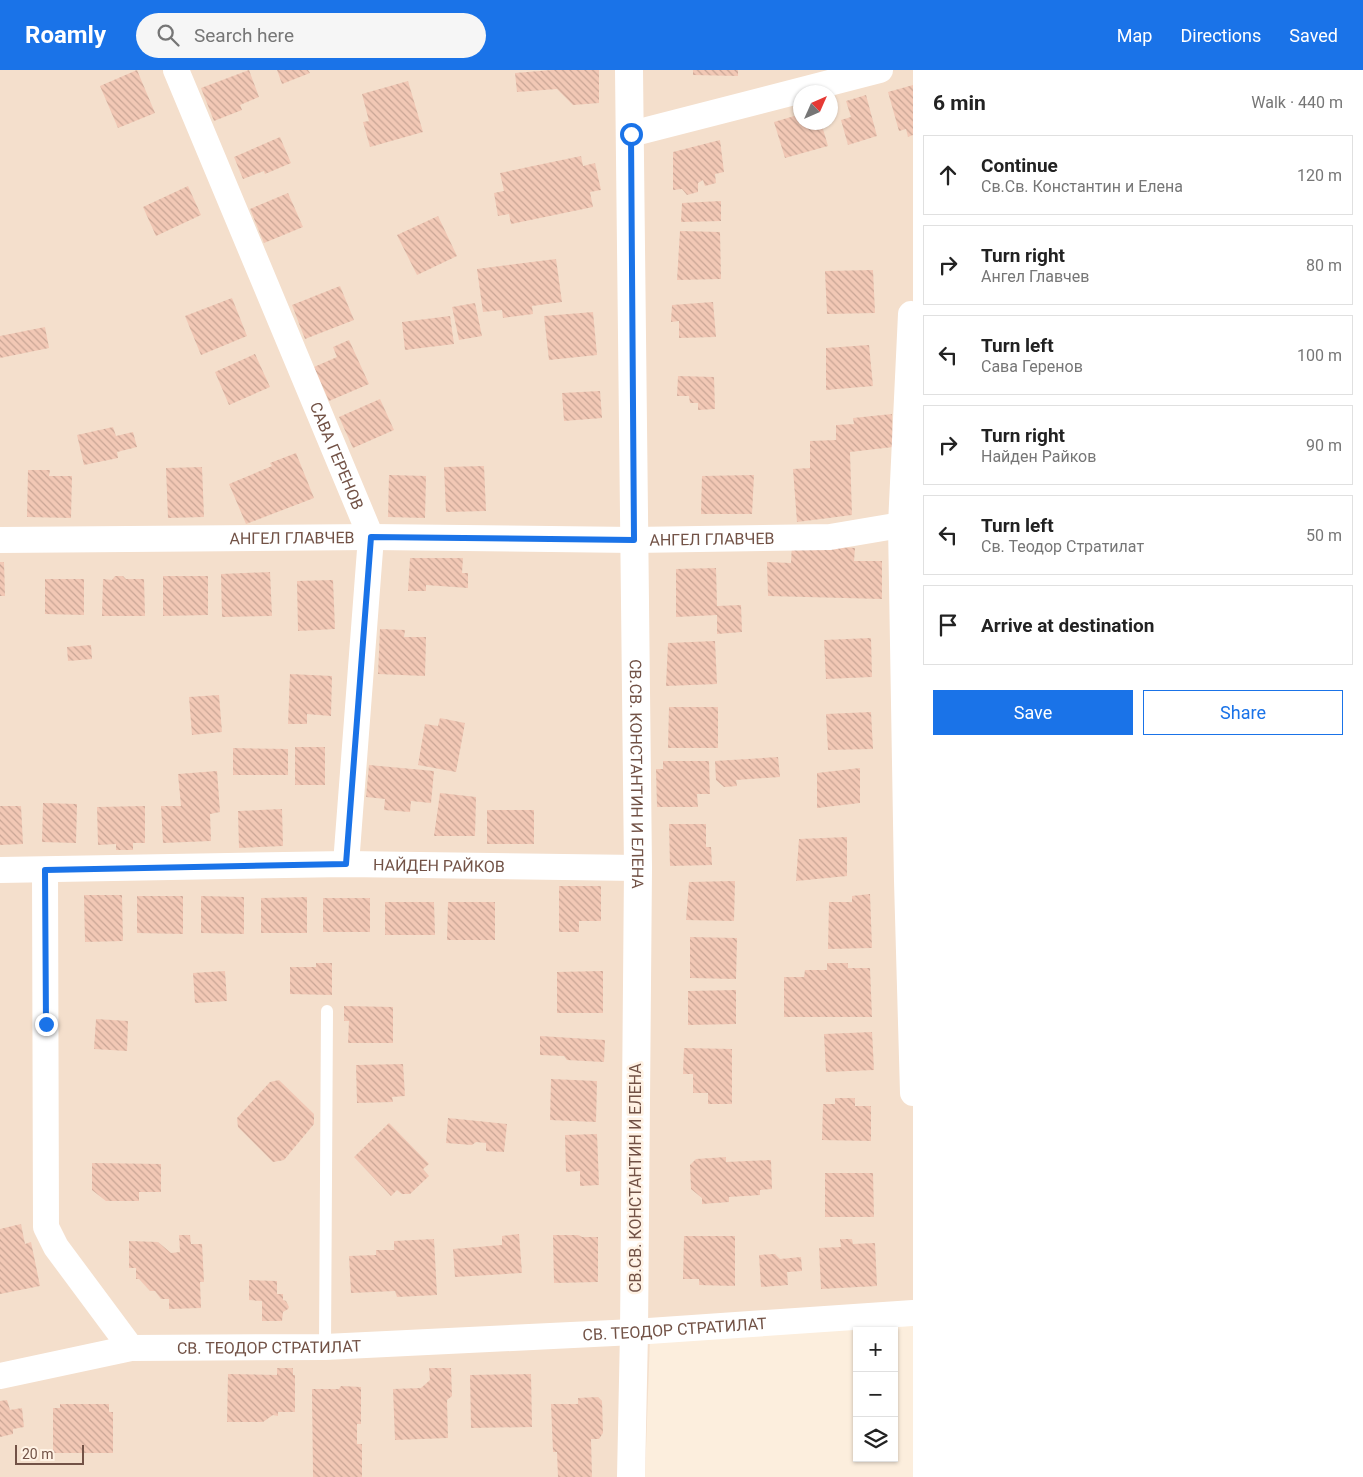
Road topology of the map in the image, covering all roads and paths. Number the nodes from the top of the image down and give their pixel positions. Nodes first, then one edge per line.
1 (176, 70) edge
2 (629, 70) edge
3 (880, 70) edge
4 (631, 134) junction
5 (911, 314) dead end
6 (907, 523) edge
7 (371, 537) junction
8 (0, 540) edge
9 (634, 540) junction
10 (346, 864) junction
11 (638, 868) junction
12 (0, 870) edge
13 (45, 870) junction
14 (910, 881) edge
15 (326, 1011) dead end
16 (913, 1093) edge
17 (913, 1313) edge
18 (634, 1332) junction
19 (326, 1347) junction
20 (131, 1348) junction
21 (0, 1376) edge
22 (631, 1477) edge

1 - 7 street, САВА ГЕРЕНОВ
2 - 4 street, СВ.СВ. КОНСТАНТИН И ЕЛЕНА
3 - 4 street
4 - 9 street, СВ.СВ. КОНСТАНТИН И ЕЛЕНА
5 - 6 street
6 - 9 street, АНГЕЛ ГЛАВЧЕВ
6 - 14 street
7 - 8 street, АНГЕЛ ГЛАВЧЕВ
7 - 9 street, АНГЕЛ ГЛАВЧЕВ
7 - 10 street, САВА ГЕРЕНОВ
9 - 11 street, СВ.СВ. КОНСТАНТИН И ЕЛЕНА
10 - 11 street, НАЙДЕН РАЙКОВ
10 - 13 street, НАЙДЕН РАЙКОВ
11 - 18 street, СВ.СВ. КОНСТАНТИН И ЕЛЕНА
12 - 13 street, НАЙДЕН РАЙКОВ
13 - 20 street
14 - 16 street
15 - 19 lane
17 - 18 street, СВ. ТЕОДОР СТРАТИЛАТ
18 - 19 street, СВ. ТЕОДОР СТРАТИЛАТ
18 - 22 street, СВ.СВ. КОНСТАНТИН И ЕЛЕНА
19 - 20 street, СВ. ТЕОДОР СТРАТИЛАТ
20 - 21 street, СВ. ТЕОДОР СТРАТИЛАТ

